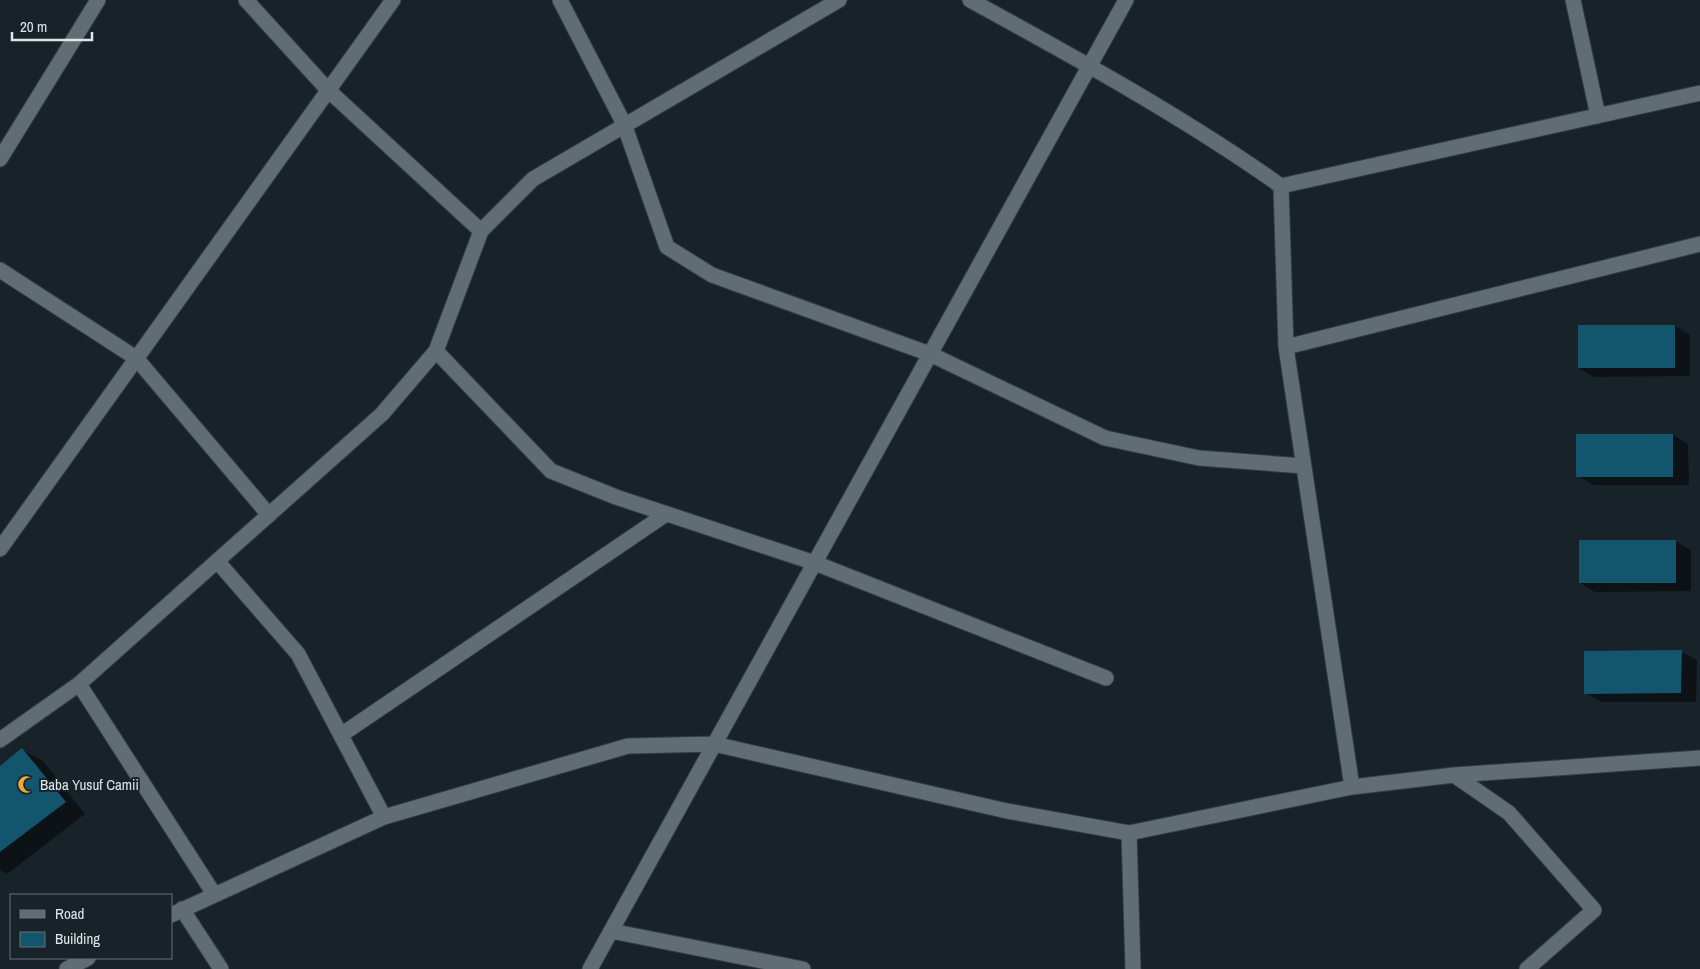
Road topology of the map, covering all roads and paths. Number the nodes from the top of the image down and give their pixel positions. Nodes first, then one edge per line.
1 (98, 0) edge
2 (246, 0) edge
3 (393, 0) edge
4 (560, 0) edge
5 (839, 0) edge
6 (970, 0) edge
7 (1126, 0) edge
8 (1573, 0) edge
9 (1090, 66) junction
10 (328, 90) junction
11 (1700, 93) edge
12 (1598, 116) junction
13 (624, 124) junction
14 (0, 159) edge
15 (1281, 186) junction
16 (481, 231) junction
17 (1700, 244) edge
18 (0, 270) edge
19 (1286, 346) junction
20 (436, 351) junction
21 (930, 354) junction
22 (136, 358) junction
23 (1304, 466) junction
24 (666, 514) junction
25 (269, 515) junction
26 (0, 549) edge
27 (217, 561) junction
28 (815, 563) junction
29 (1106, 678) dead end
30 (79, 684) junction
31 (341, 736) junction
32 (0, 740) edge
33 (714, 744) junction
34 (1700, 758) edge
35 (1454, 775) junction
36 (1352, 787) junction
37 (384, 817) junction
38 (1129, 833) junction
39 (214, 894) junction
40 (177, 912) edge
41 (611, 931) junction
42 (86, 959) edge
43 (1536, 966) edge
44 (67, 969) edge
45 (222, 969) edge
46 (590, 969) edge
47 (803, 969) edge
48 (1134, 969) edge

1 - 14 street
2 - 10 street
3 - 10 street
4 - 13 street
5 - 13 street
6 - 9 street
7 - 9 street
8 - 12 street
9 - 15 street
9 - 21 street
10 - 16 street
10 - 22 street
11 - 12 street
12 - 15 street
13 - 16 street
13 - 21 street
15 - 19 street
16 - 20 street
17 - 19 street
18 - 22 street
19 - 23 street
20 - 24 street
20 - 25 street
21 - 23 street
21 - 28 street
22 - 25 street
22 - 26 street
23 - 36 street
24 - 28 street
24 - 31 street
25 - 27 street
27 - 30 street
27 - 31 street
28 - 29 street
28 - 33 street
30 - 32 street
30 - 39 street
31 - 37 street
33 - 37 street
33 - 38 street
33 - 41 street
34 - 35 street
35 - 36 street
35 - 43 street
36 - 38 street
37 - 39 street
38 - 48 street
39 - 40 street
40 - 45 street
41 - 46 street
41 - 47 street
42 - 44 street

